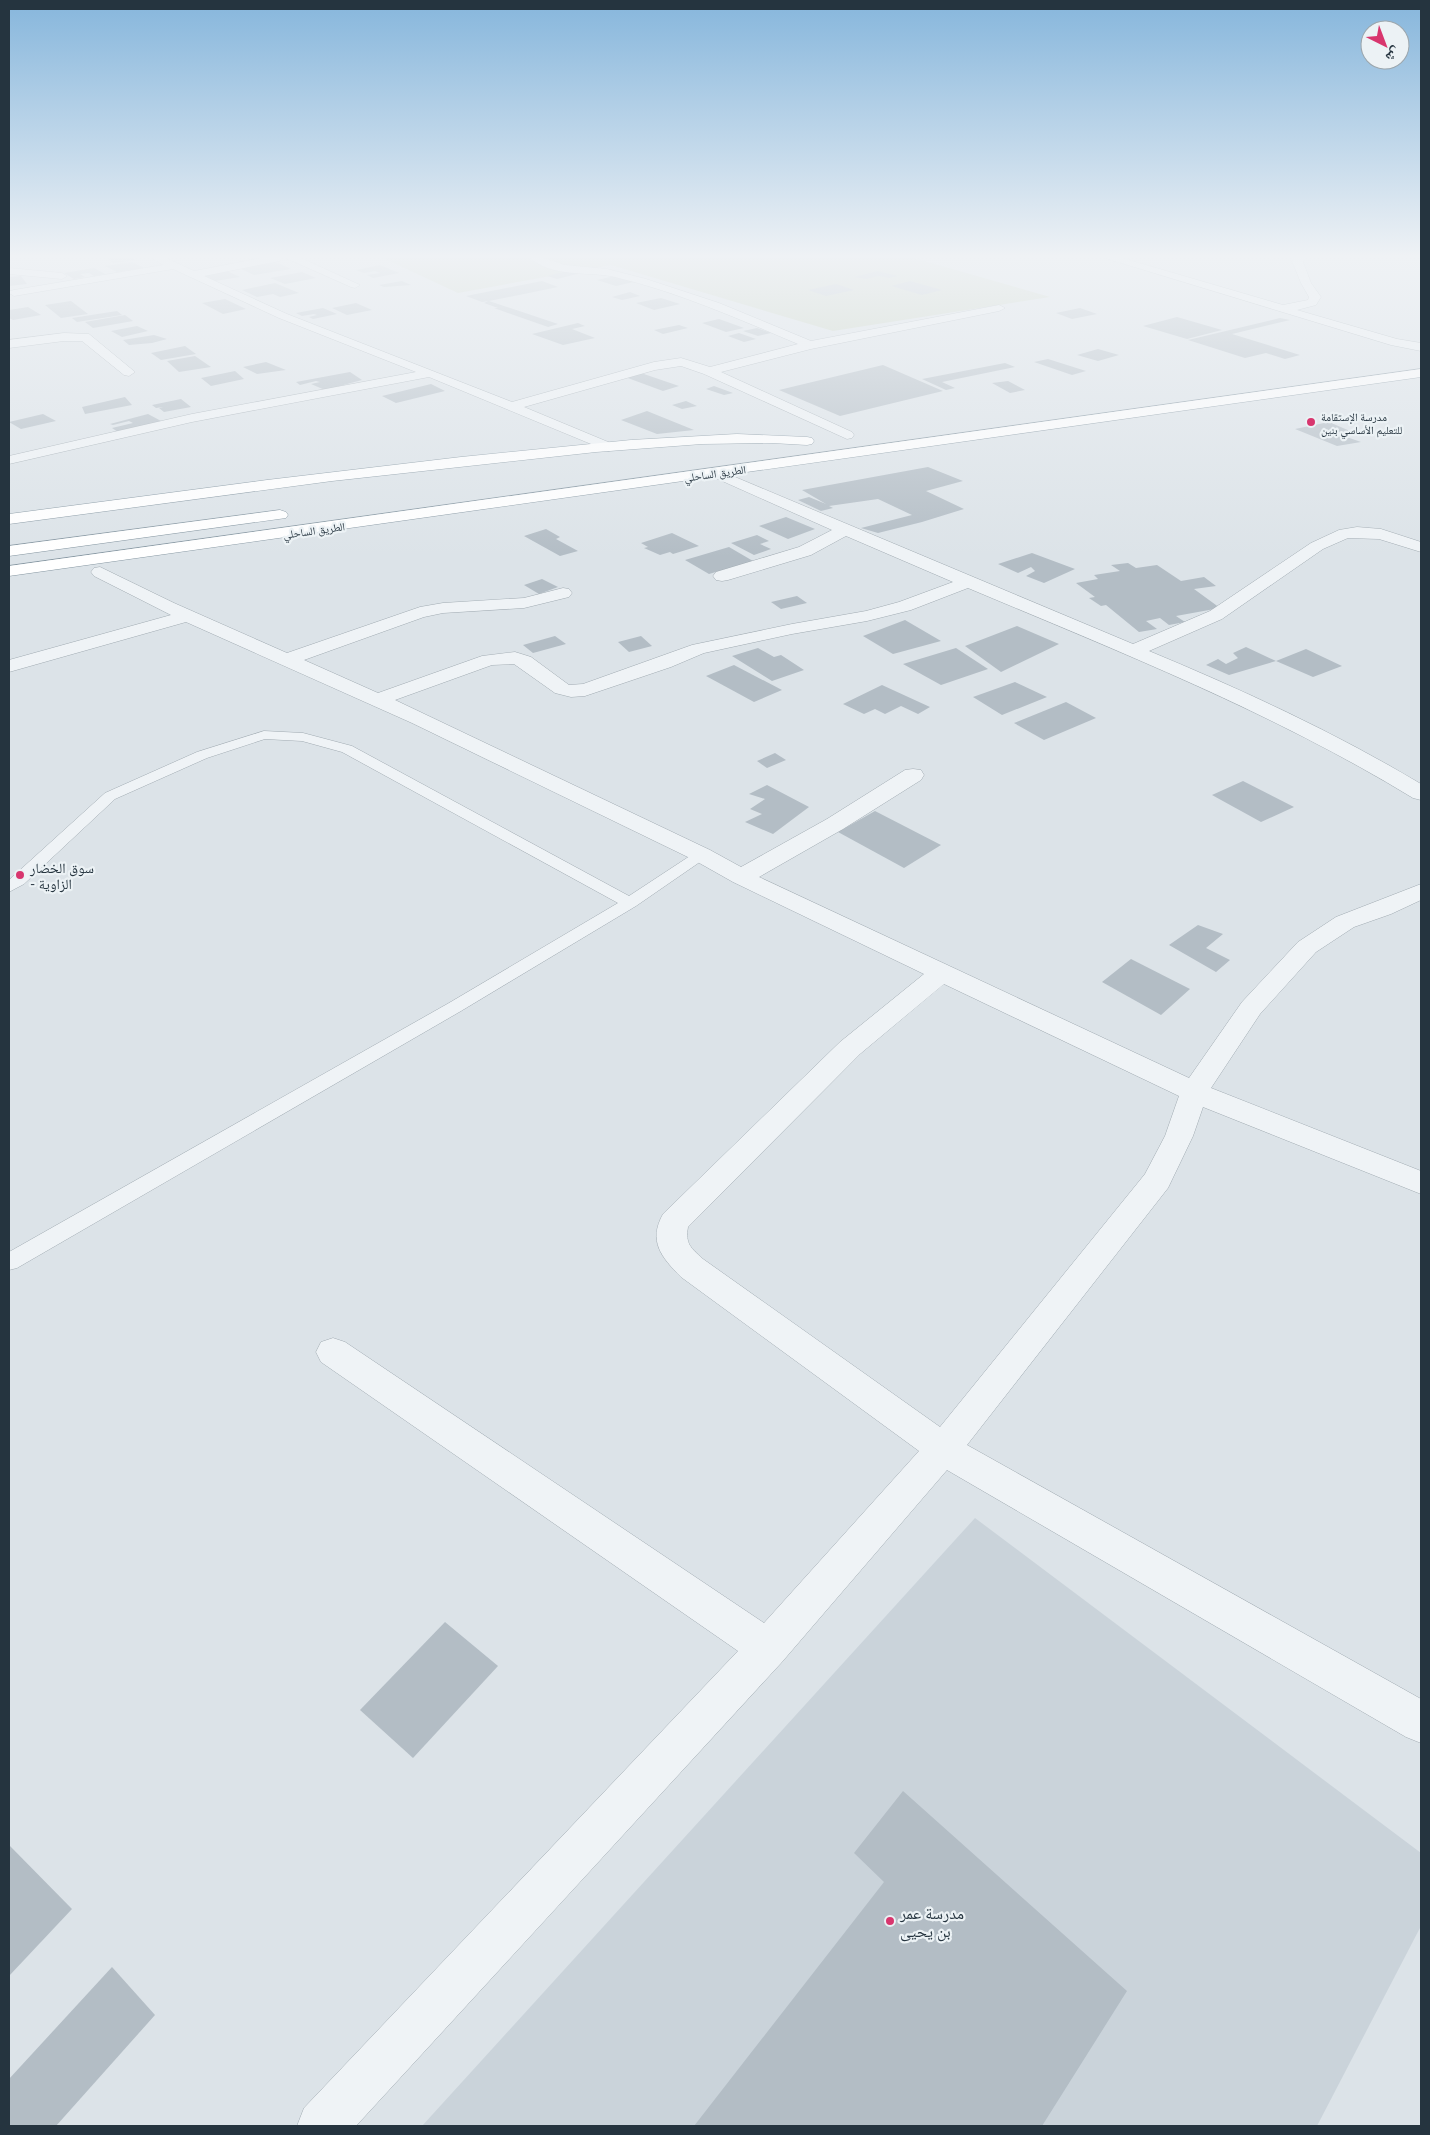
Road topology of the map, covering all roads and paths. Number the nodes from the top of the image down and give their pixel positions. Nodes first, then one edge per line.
1 (110, 358) edge
2 (391, 358) edge
3 (761, 358) edge
4 (1415, 358) edge
5 (1347, 369) dead end
6 (709, 371) junction
7 (129, 372) dead end
8 (430, 373) junction
9 (1421, 373) edge
10 (511, 407) junction
11 (852, 435) joint
12 (808, 441) junction
13 (608, 447) junction
14 (721, 454) dead end
15 (9, 460) edge
16 (716, 473) junction
17 (582, 492) junction
18 (291, 514) dead end
19 (9, 519) edge
20 (844, 530) junction
21 (1421, 547) edge
22 (9, 551) edge
23 (9, 571) edge
24 (100, 572) junction
25 (722, 576) dead end
26 (968, 582) junction
27 (9, 585) edge
28 (563, 594) dead end
29 (189, 616) junction
30 (1133, 651) junction
31 (286, 660) junction
32 (9, 666) edge
33 (377, 700) junction
34 (913, 776) dead end
35 (1421, 793) edge
36 (702, 855) junction
37 (740, 877) junction
38 (9, 887) edge
39 (1421, 891) edge
40 (630, 903) junction
41 (941, 973) junction
42 (1194, 1092) junction
43 (1421, 1184) edge
44 (9, 1262) edge
45 (333, 1352) dead end
46 (943, 1449) junction
47 (768, 1648) junction
48 (1421, 1722) edge
49 (322, 2126) edge

1 - 7 street
2 - 8 street
3 - 6 street
4 - 5 highway
6 - 10 street
6 - 11 street
8 - 10 street
8 - 15 street
9 - 16 highway, الطريق الساحلي
10 - 13 street
11 - 12 highway, الطريق الساحلي
12 - 13 highway
12 - 14 highway, الطريق الساحلي
13 - 19 highway
16 - 17 highway, الطريق الساحلي
16 - 20 street
17 - 23 highway, الطريق الساحلي
17 - 24 highway
18 - 22 highway, الطريق الساحلي
20 - 25 street
20 - 26 street
21 - 30 street
24 - 27 highway
24 - 29 street
26 - 30 street
26 - 33 street
28 - 31 street
29 - 31 street
29 - 32 street
30 - 35 street
31 - 33 street
33 - 36 street
34 - 37 street
36 - 37 street
36 - 40 lane
37 - 41 street
38 - 40 lane
39 - 42 street
40 - 44 lane
41 - 42 street
41 - 46 street
42 - 43 street
42 - 46 street
45 - 47 street
46 - 47 street
46 - 48 street
47 - 49 street

